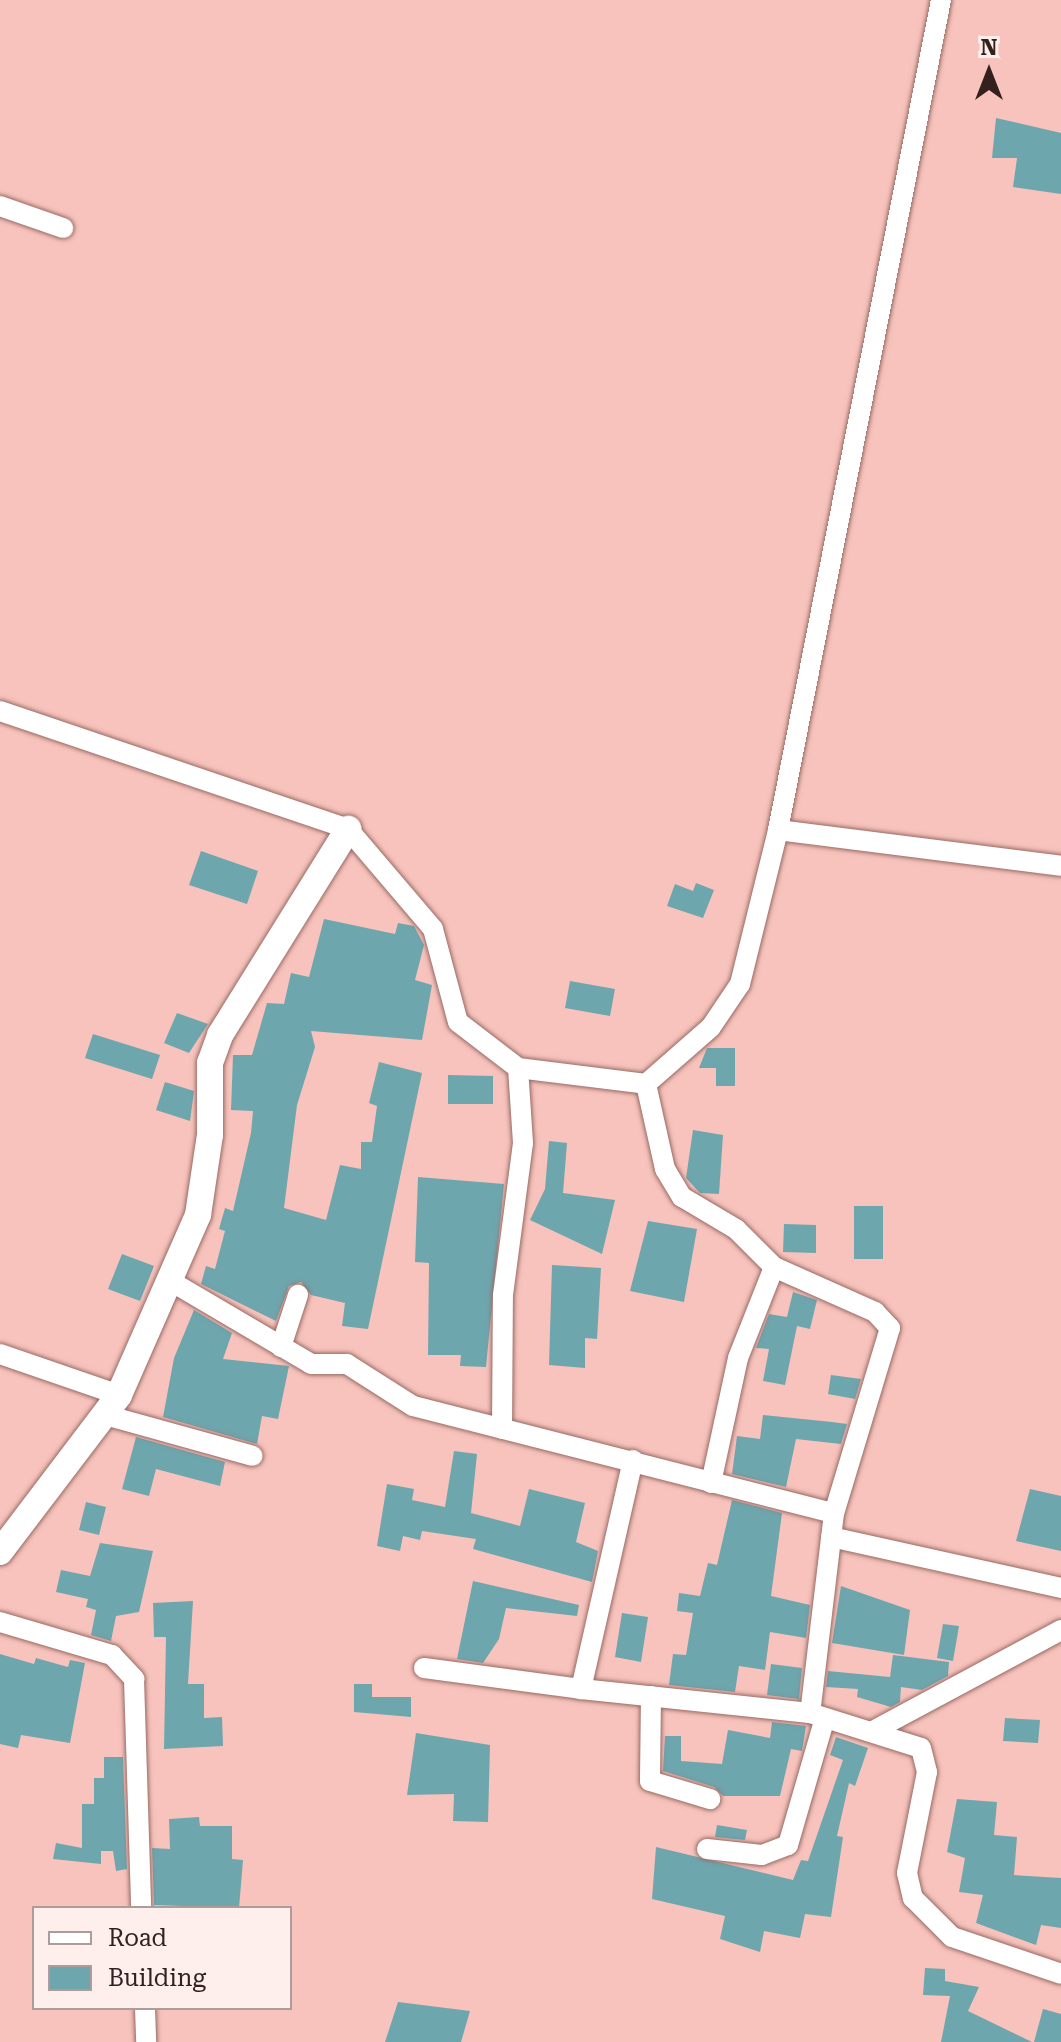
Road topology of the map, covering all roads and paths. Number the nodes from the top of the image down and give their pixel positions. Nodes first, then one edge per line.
1 (941, 0) edge
2 (0, 206) edge
3 (63, 228) dead end
4 (0, 711) edge
5 (348, 829) junction
6 (778, 830) junction
7 (1061, 866) edge
8 (518, 1068) junction
9 (646, 1084) junction
10 (774, 1267) junction
11 (172, 1282) junction
12 (298, 1295) dead end
13 (281, 1347) junction
14 (0, 1354) edge
15 (114, 1405) junction
16 (502, 1429) junction
17 (253, 1456) dead end
18 (633, 1460) junction
19 (711, 1483) junction
20 (834, 1513) junction
21 (831, 1537) junction
22 (0, 1552) edge
23 (1061, 1588) edge
24 (0, 1622) edge
25 (1061, 1630) edge
26 (424, 1668) dead end
27 (581, 1689) junction
28 (651, 1696) junction
29 (817, 1716) junction
30 (871, 1732) junction
31 (710, 1799) dead end
32 (707, 1849) dead end
33 (141, 1906) edge
34 (1061, 1974) edge
35 (145, 2010) edge
36 (146, 2042) edge

1 - 6 street
2 - 3 street
4 - 5 street
5 - 8 street
5 - 11 street
6 - 7 street
6 - 9 street
8 - 9 street
8 - 16 street
9 - 10 street
10 - 19 street
10 - 20 street
11 - 13 street
11 - 15 street
12 - 13 street
13 - 16 street
14 - 15 street
15 - 17 street
15 - 22 street
16 - 18 street
18 - 19 street
18 - 27 street
19 - 20 street
20 - 21 street
21 - 23 street
21 - 29 street
24 - 33 street
25 - 30 street
26 - 27 street
27 - 28 street
28 - 29 street
28 - 31 street
29 - 30 street
29 - 32 street
30 - 34 street
35 - 36 street

